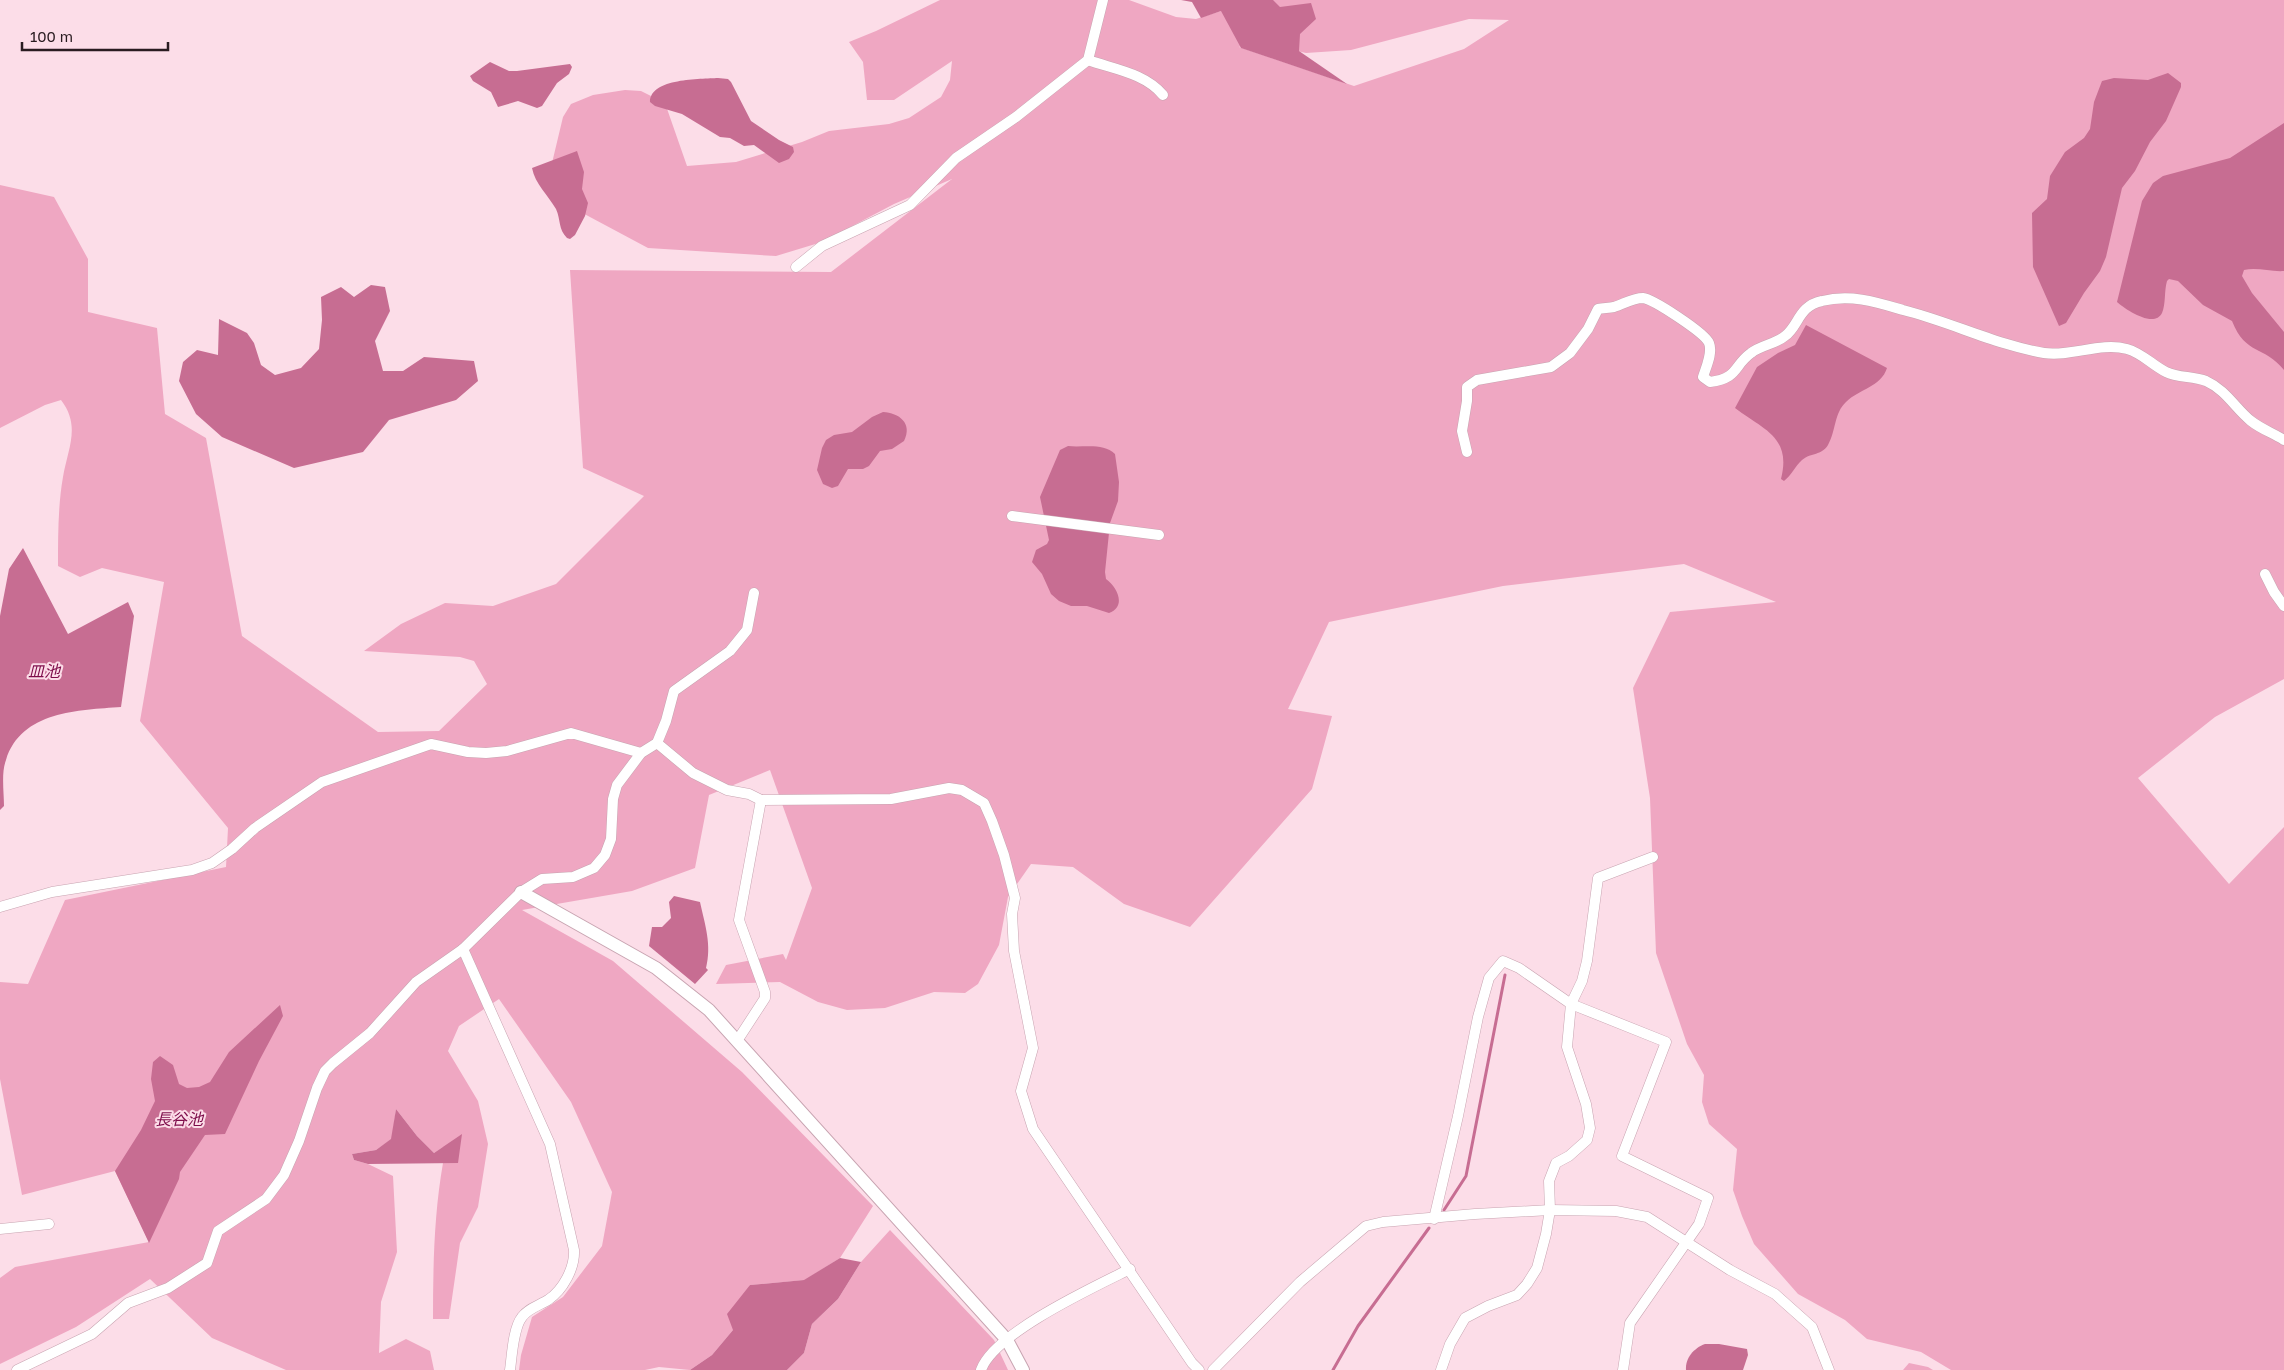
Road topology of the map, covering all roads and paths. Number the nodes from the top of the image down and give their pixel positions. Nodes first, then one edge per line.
1 (1103, 0) edge
2 (1088, 60) junction
3 (1163, 94) dead end
4 (796, 267) dead end
5 (2284, 440) edge
6 (1467, 452) dead end
7 (1012, 516) dead end
8 (1159, 535) dead end
9 (2265, 574) dead end
10 (754, 593) dead end
11 (2284, 606) edge
12 (657, 743) junction
13 (641, 752) junction
14 (760, 800) junction
15 (1653, 857) dead end
16 (521, 892) junction
17 (0, 907) edge
18 (463, 949) junction
19 (1571, 1004) junction
20 (737, 1042) junction
21 (1550, 1210) junction
22 (1434, 1219) junction
23 (50, 1224) dead end
24 (0, 1229) edge
25 (1686, 1242) junction
26 (1130, 1269) junction
27 (1007, 1340) junction
28 (17, 1370) edge
29 (510, 1370) edge
30 (981, 1370) edge
31 (1023, 1370) edge
32 (1199, 1370) edge
33 (1213, 1370) edge
34 (1440, 1370) edge
35 (1623, 1370) edge
36 (1829, 1370) edge

1 - 2 street
2 - 3 street
2 - 4 street
5 - 6 street
7 - 8 street
9 - 11 street
10 - 12 street
12 - 13 street
12 - 14 street
13 - 16 street
13 - 17 street
14 - 20 street
14 - 26 street
15 - 19 street
16 - 18 street
16 - 20 street
18 - 28 street
18 - 29 street
19 - 21 street
19 - 22 street
19 - 25 street
20 - 27 street
21 - 22 street
21 - 25 street
21 - 34 street
22 - 33 street
23 - 24 street
25 - 35 street
25 - 36 street
26 - 27 street
26 - 32 street
27 - 30 street
27 - 31 street

